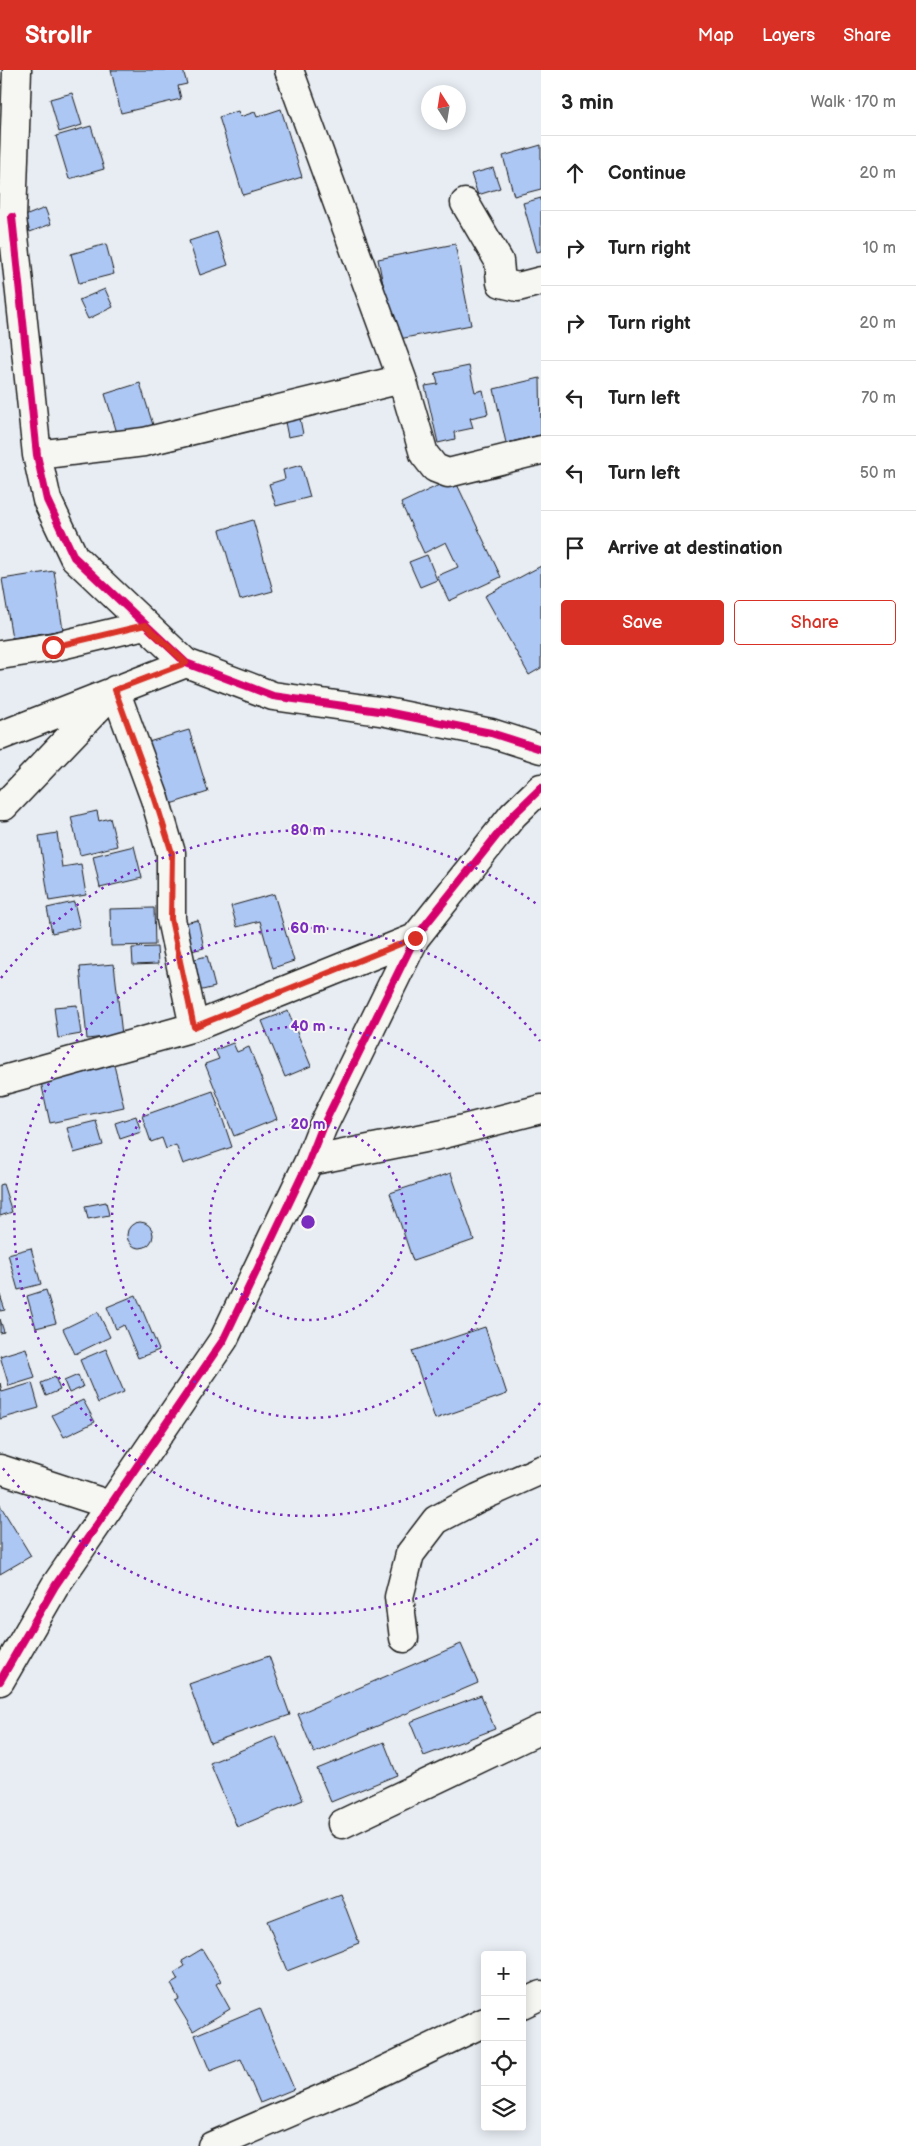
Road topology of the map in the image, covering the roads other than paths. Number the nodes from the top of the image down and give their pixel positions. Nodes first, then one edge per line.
1 (289, 70) edge
2 (11, 73) edge
3 (465, 203) dead end
4 (12, 217) junction
5 (0, 243) edge
6 (541, 281) edge
7 (402, 379) junction
8 (541, 450) edge
9 (38, 456) junction
10 (145, 625) junction
11 (0, 655) edge
12 (186, 663) junction
13 (115, 690) junction
14 (0, 736) edge
15 (541, 749) edge
16 (541, 788) edge
17 (0, 806) edge
18 (415, 938) junction
19 (194, 1027) junction
20 (0, 1081) edge
21 (541, 1109) edge
22 (309, 1162) junction
23 (0, 1469) edge
24 (541, 1470) edge
25 (110, 1505) junction
26 (404, 1638) dead end
27 (0, 1681) edge
28 (541, 1729) edge
29 (342, 1824) dead end
30 (541, 1995) edge
31 (526, 2002) edge
32 (481, 2024) edge
33 (212, 2146) edge

1 - 7 street
2 - 4 street
3 - 6 street
4 - 5 street
4 - 9 street
7 - 8 street
7 - 9 street
9 - 10 street
10 - 11 street
10 - 12 street
12 - 13 street
12 - 15 street
13 - 14 street
13 - 17 street
13 - 19 street
16 - 18 street
18 - 19 street
18 - 22 street
19 - 20 street
21 - 22 street
22 - 25 street
23 - 25 street
24 - 26 street
25 - 27 street
28 - 29 street
30 - 31 street
32 - 33 street

